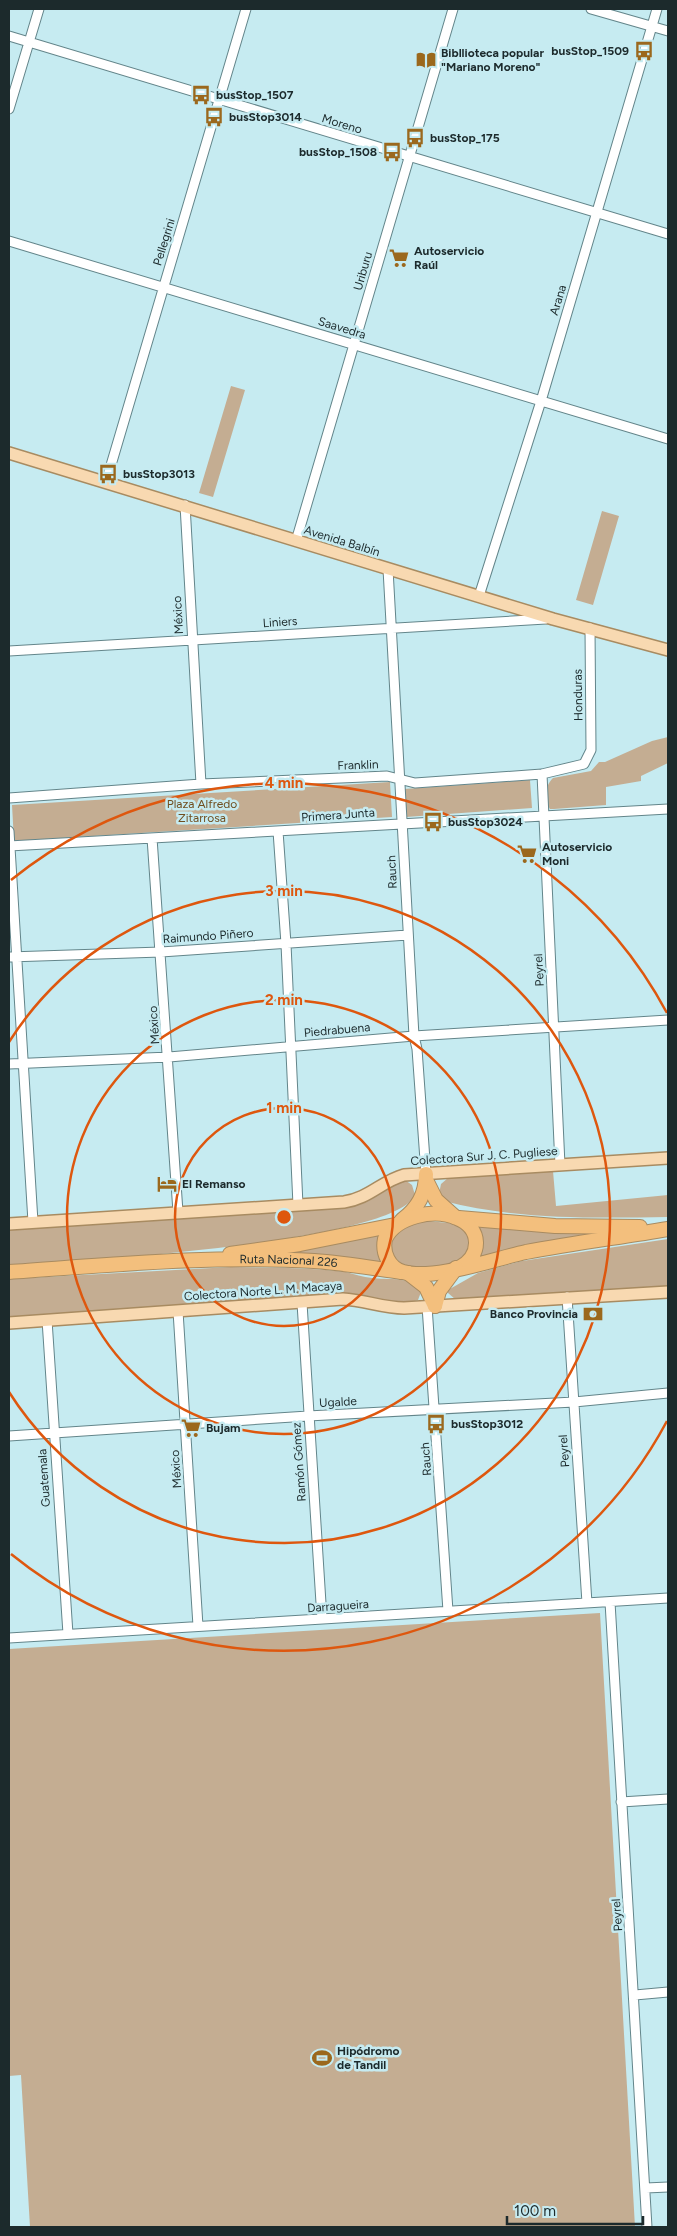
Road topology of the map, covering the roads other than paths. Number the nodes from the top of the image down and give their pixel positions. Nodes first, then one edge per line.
1 (39, 9) edge
2 (246, 9) edge
3 (453, 9) edge
4 (592, 9) edge
5 (657, 9) edge
6 (652, 26) junction
7 (668, 31) edge
8 (9, 36) edge
9 (29, 42) junction
10 (219, 100) junction
11 (9, 109) edge
12 (410, 157) junction
13 (597, 213) junction
14 (668, 234) edge
15 (9, 242) edge
16 (164, 288) junction
17 (354, 345) junction
18 (541, 401) junction
19 (668, 439) edge
20 (9, 453) edge
21 (106, 482) junction
22 (185, 505) junction
23 (296, 541) junction
24 (388, 569) junction
25 (479, 596) junction
26 (553, 618) junction
27 (391, 628) junction
28 (590, 628) junction
29 (192, 640) junction
30 (668, 648) edge
31 (9, 651) edge
32 (586, 761) joint
33 (542, 774) junction
34 (400, 778) junction
35 (201, 784) junction
36 (9, 798) edge
37 (668, 809) edge
38 (542, 817) junction
39 (402, 823) junction
40 (9, 831) edge
41 (278, 831) junction
42 (152, 838) junction
43 (9, 846) edge
44 (408, 935) junction
45 (286, 944) junction
46 (161, 952) junction
47 (13, 957) edge
48 (668, 1020) edge
49 (555, 1028) junction
50 (414, 1036) junction
51 (290, 1047) junction
52 (169, 1057) junction
53 (9, 1064) edge
54 (23, 1064) junction
55 (668, 1158) edge
56 (560, 1165) junction
57 (426, 1174) junction
58 (298, 1205) junction
59 (178, 1212) junction
60 (457, 1218) junction
61 (33, 1222) junction
62 (398, 1223) junction
63 (9, 1224) edge
64 (668, 1229) edge
65 (173, 1261) junction
66 (457, 1268) junction
67 (9, 1272) edge
68 (406, 1272) junction
69 (668, 1292) edge
70 (567, 1297) junction
71 (302, 1303) junction
72 (431, 1306) junction
73 (178, 1311) junction
74 (47, 1320) junction
75 (9, 1322) edge
76 (668, 1393) edge
77 (574, 1402) junction
78 (435, 1409) junction
79 (308, 1416) junction
80 (185, 1425) junction
81 (54, 1433) junction
82 (9, 1436) edge
83 (668, 1598) edge
84 (610, 1602) junction
85 (587, 1603) junction
86 (448, 1611) junction
87 (322, 1619) junction
88 (198, 1626) junction
89 (68, 1634) junction
90 (9, 1638) edge
91 (668, 1798) edge
92 (621, 1802) junction
93 (668, 1992) edge
94 (635, 1995) junction
95 (668, 2187) edge
96 (646, 2188) junction
97 (648, 2227) edge

1 - 9 street
2 - 10 street, Pellegrini
3 - 12 street, Uriburu
4 - 6 street
5 - 6 street, Arana
6 - 7 street
6 - 13 street, Arana
8 - 9 street, Moreno
9 - 10 street, Moreno
9 - 11 street
10 - 12 street, Moreno
10 - 16 street, Pellegrini
12 - 13 street, Moreno
12 - 17 street, Uriburu
13 - 14 street, Moreno
13 - 18 street, Arana
15 - 16 street, Saavedra
16 - 17 street, Saavedra
16 - 21 street, Pellegrini
17 - 18 street, Saavedra
17 - 23 street, Uriburu
18 - 19 street, Saavedra
18 - 25 street, Arana
20 - 21 main road, Avenida Balbín
21 - 22 main road, Avenida Balbín
22 - 23 main road, Avenida Balbín
22 - 29 street, México
23 - 24 main road, Avenida Balbín
24 - 25 main road, Avenida Balbín
24 - 27 street, Rauch
25 - 26 main road, Avenida Balbín
26 - 27 street, Liniers
26 - 28 main road, Avenida Balbín
27 - 29 street, Liniers
27 - 34 street, Rauch
28 - 30 main road, Avenida Balbín
28 - 32 street, Honduras
29 - 31 street, Liniers
29 - 35 street, México
32 - 33 street, Franklin
33 - 34 street, Franklin
33 - 38 street, Peyrel
34 - 35 street, Franklin
34 - 39 street, Rauch
35 - 36 street, Franklin
37 - 38 street, Primera Junta
38 - 39 street, Primera Junta
38 - 49 street, Peyrel
39 - 41 street, Primera Junta
39 - 44 street, Rauch
40 - 43 street
41 - 42 street, Primera Junta
41 - 45 street
42 - 43 street, Primera Junta
42 - 46 street, México
43 - 47 street
44 - 45 street, Raimundo Piñero
44 - 50 street, Rauch
45 - 46 street, Raimundo Piñero
45 - 51 street
46 - 47 street, Raimundo Piñero
46 - 52 street, México
47 - 54 street
48 - 49 street, Piedrabuena
49 - 50 street, Piedrabuena
49 - 56 street, Peyrel
50 - 51 street, Piedrabuena
50 - 57 street, Rauch
51 - 52 street, Piedrabuena
51 - 58 street
52 - 54 street, Piedrabuena
52 - 59 street, México
53 - 54 street, Piedrabuena
54 - 61 street
55 - 56 main road, Colectora Sur J. C. Pugliese
56 - 57 main road, Colectora Sur J. C. Pugliese
57 - 58 main road, Colectora Sur J. C. Pugliese
57 - 60 highway
57 - 62 highway
58 - 59 main road, Colectora Sur J. C. Pugliese
59 - 61 main road, Colectora Sur J. C. Pugliese
60 - 62 highway, Ruta Nacional 226
60 - 64 highway, Ruta Nacional 226
60 - 66 highway
61 - 63 main road, Colectora Sur J. C. Pugliese
62 - 65 highway, Ruta Nacional 226
62 - 68 highway
64 - 66 highway, Ruta Nacional 226
65 - 67 highway, Ruta Nacional 226
65 - 68 highway, Ruta Nacional 226
66 - 68 highway, Ruta Nacional 226
66 - 72 highway
68 - 72 highway
69 - 70 main road, Colectora Norte L. M. Macaya
70 - 72 main road, Colectora Norte L. M. Macaya
70 - 77 street, Peyrel
71 - 72 main road, Colectora Norte L. M. Macaya
71 - 73 main road, Colectora Norte L. M. Macaya
71 - 79 street, Ramón Gómez
72 - 78 street, Rauch
73 - 74 main road, Colectora Norte L. M. Macaya
73 - 80 street, México
74 - 75 main road, Colectora Norte L. M. Macaya
74 - 81 street, Guatemala
76 - 77 street, Ugalde
77 - 78 street, Ugalde
77 - 85 street, Peyrel
78 - 79 street, Ugalde
78 - 86 street, Rauch
79 - 80 street, Ugalde
79 - 87 street, Ramón Gómez
80 - 81 street, Ugalde
80 - 88 street, México
81 - 82 street, Ugalde
81 - 89 street, Guatemala
83 - 84 street, Darragueira
84 - 85 street, Darragueira
84 - 92 street, Peyrel
85 - 86 street, Darragueira
86 - 87 street, Darragueira
87 - 88 street, Darragueira
88 - 89 street, Darragueira
89 - 90 street, Darragueira
91 - 92 street
92 - 94 street, Peyrel
93 - 94 street
94 - 96 street, Peyrel
95 - 96 street
96 - 97 street, Peyrel

